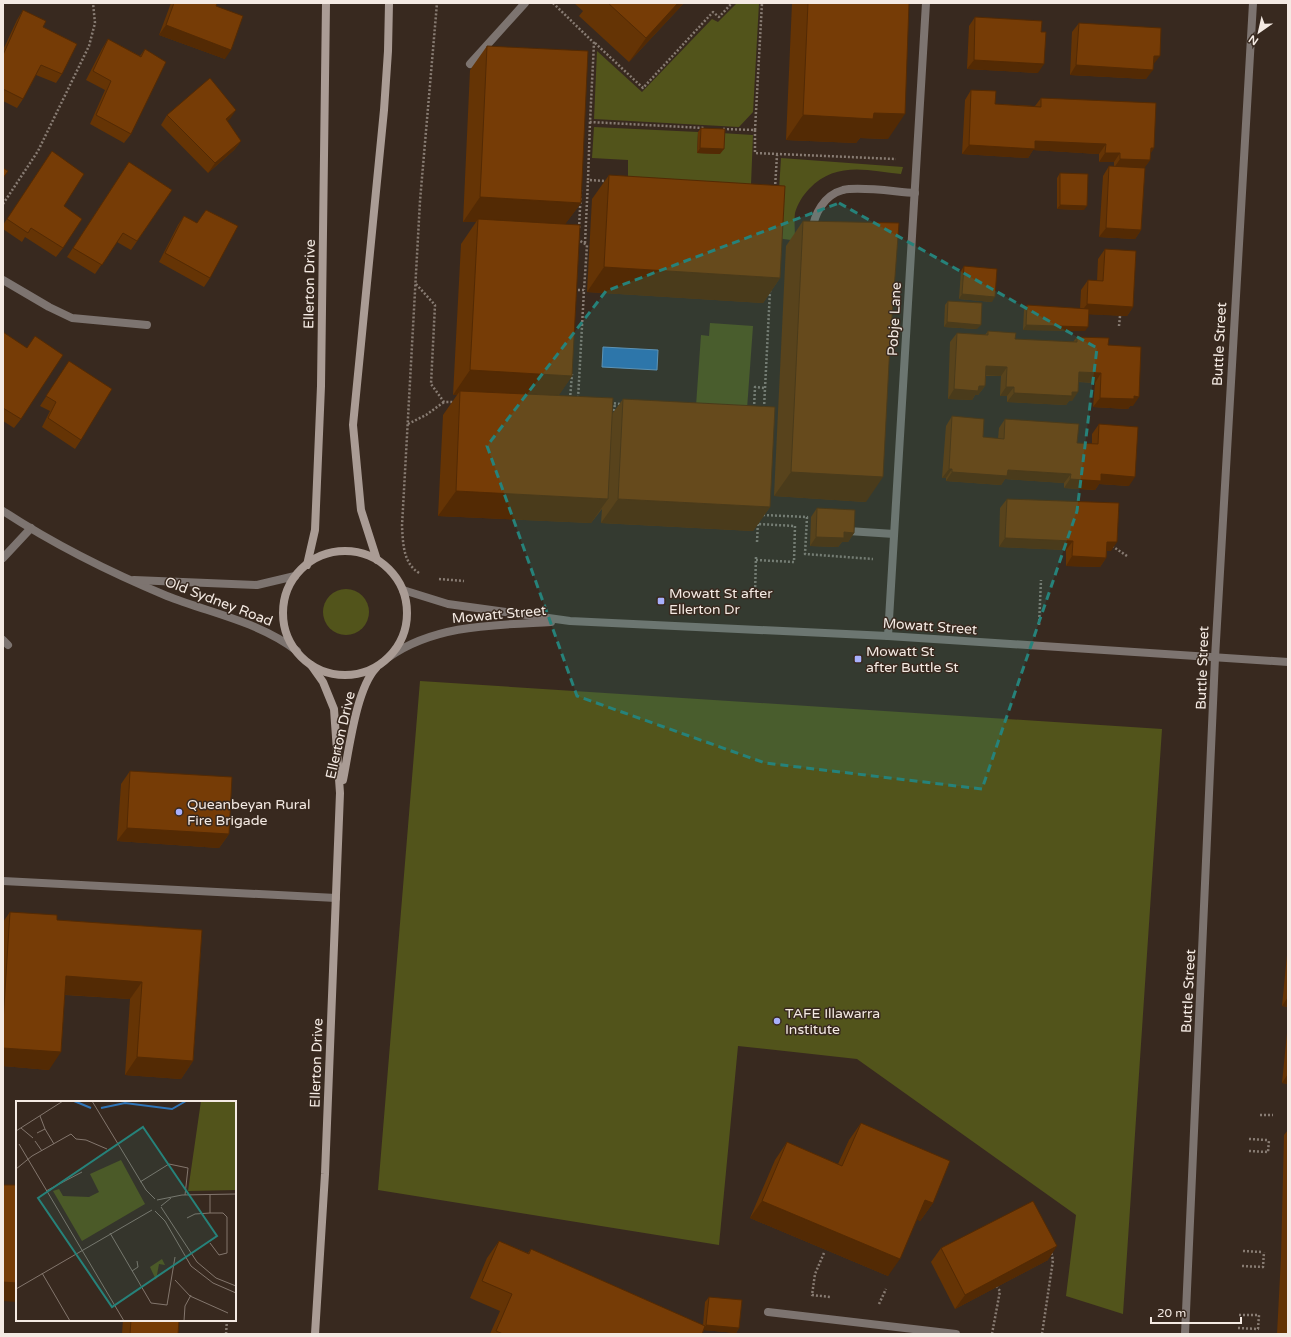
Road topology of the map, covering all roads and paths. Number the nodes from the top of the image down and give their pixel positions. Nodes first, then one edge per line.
1 (93, 3) edge
2 (326, 3) edge
3 (389, 3) edge
4 (437, 3) edge
5 (526, 3) edge
6 (554, 3) edge
7 (732, 3) edge
8 (762, 3) edge
9 (926, 3) edge
10 (1253, 3) edge
11 (594, 43) junction
12 (470, 64) dead end
13 (583, 117) edge
14 (590, 117) junction
15 (590, 122) junction
16 (708, 128) edge
17 (716, 128) edge
18 (755, 130) junction
19 (777, 155) junction
20 (917, 160) junction
21 (588, 180) junction
22 (612, 181) edge
23 (576, 188) edge
24 (774, 192) edge
25 (915, 193) junction
26 (3, 204) edge
27 (572, 239) edge
28 (579, 239) junction
29 (811, 240) edge
30 (584, 243) junction
31 (3, 280) edge
32 (415, 284) junction
33 (770, 286) edge
34 (569, 289) edge
35 (584, 290) junction
36 (1120, 316) edge
37 (147, 325) dead end
38 (1119, 326) dead end
39 (572, 369) edge
40 (765, 388) junction
41 (444, 402) junction
42 (458, 402) edge
43 (608, 403) edge
44 (615, 404) junction
45 (629, 404) edge
46 (606, 411) edge
47 (754, 412) edge
48 (764, 412) edge
49 (407, 424) junction
50 (3, 511) edge
51 (758, 524) junction
52 (30, 528) junction
53 (848, 531) edge
54 (894, 534) junction
55 (757, 542) edge
56 (1112, 546) edge
57 (756, 556) dead end
58 (1127, 556) dead end
59 (3, 558) edge
60 (378, 560) junction
61 (756, 560) junction
62 (892, 560) junction
63 (307, 565) junction
64 (422, 574) dead end
65 (295, 576) junction
66 (437, 579) dead end
67 (130, 580) junction
68 (1041, 580) dead end
69 (464, 581) dead end
70 (403, 590) junction
71 (755, 595) dead end
72 (570, 621) junction
73 (888, 636) junction
74 (1038, 646) junction
75 (297, 652) junction
76 (389, 657) junction
77 (1215, 658) junction
78 (1288, 662) edge
79 (380, 664) junction
80 (311, 665) junction
81 (340, 793) junction
82 (3, 881) edge
83 (336, 898) junction
84 (1260, 1114) dead end
85 (1273, 1115) dead end
86 (1249, 1139) dead end
87 (1249, 1151) dead end
88 (1048, 1246) edge
89 (1243, 1251) dead end
90 (824, 1252) edge
91 (1242, 1266) dead end
92 (997, 1286) edge
93 (886, 1289) dead end
94 (835, 1298) dead end
95 (872, 1303) dead end
96 (768, 1312) dead end
97 (1239, 1314) dead end
98 (227, 1321) edge
99 (1238, 1328) dead end
100 (226, 1334) edge
101 (315, 1334) edge
102 (956, 1334) edge
103 (992, 1334) edge
104 (1042, 1334) edge
105 (1185, 1334) edge

1 - 26 path
2 - 63 main road, Ellerton Drive
3 - 60 main road
4 - 32 path
5 - 12 street
6 - 11 path
7 - 11 path
8 - 18 path
9 - 20 street, Pobje Lane
10 - 77 street, Buttle Street
11 - 14 path
13 - 14 path
14 - 15 path
15 - 16 path
15 - 21 path
17 - 18 path
18 - 19 path
19 - 20 path
19 - 24 path
20 - 25 street, Pobje Lane
21 - 22 path
21 - 30 path
23 - 28 path
25 - 29 street
25 - 54 street, Pobje Lane
27 - 28 path
28 - 30 path
30 - 35 path
31 - 37 street
32 - 41 path
32 - 49 path
33 - 40 path
34 - 35 path
35 - 39 path
36 - 38 path
40 - 47 path
40 - 48 path
41 - 42 path
41 - 49 path
43 - 44 path
44 - 45 path
44 - 46 path
49 - 64 path
50 - 52 street, Old Sydney Road
51 - 55 path
51 - 61 path
51 - 62 path
52 - 59 street
52 - 67 street, Old Sydney Road
53 - 54 street
54 - 62 street, Pobje Lane
56 - 58 path
57 - 61 path
60 - 63 main road
60 - 70 main road
61 - 71 path
62 - 73 street, Pobje Lane
63 - 65 main road
65 - 67 street, Old Sydney Road
65 - 75 main road
66 - 69 path
67 - 75 street, Old Sydney Road
68 - 74 path
70 - 72 street, Mowatt Street
70 - 76 main road
72 - 73 street, Mowatt Street
72 - 76 street, Mowatt Street
73 - 74 street, Mowatt Street
74 - 77 street, Mowatt Street
75 - 80 main road
76 - 79 main road
77 - 78 street, Mowatt Street
77 - 105 street, Buttle Street
79 - 80 main road
79 - 81 main road, Ellerton Drive
80 - 81 main road, Ellerton Drive
81 - 83 main road, Ellerton Drive
82 - 83 street
83 - 101 main road, Ellerton Drive
84 - 85 path
86 - 87 path
88 - 104 path
89 - 91 path
90 - 94 path
92 - 103 path
93 - 95 path
96 - 102 street
97 - 99 path
98 - 100 path

